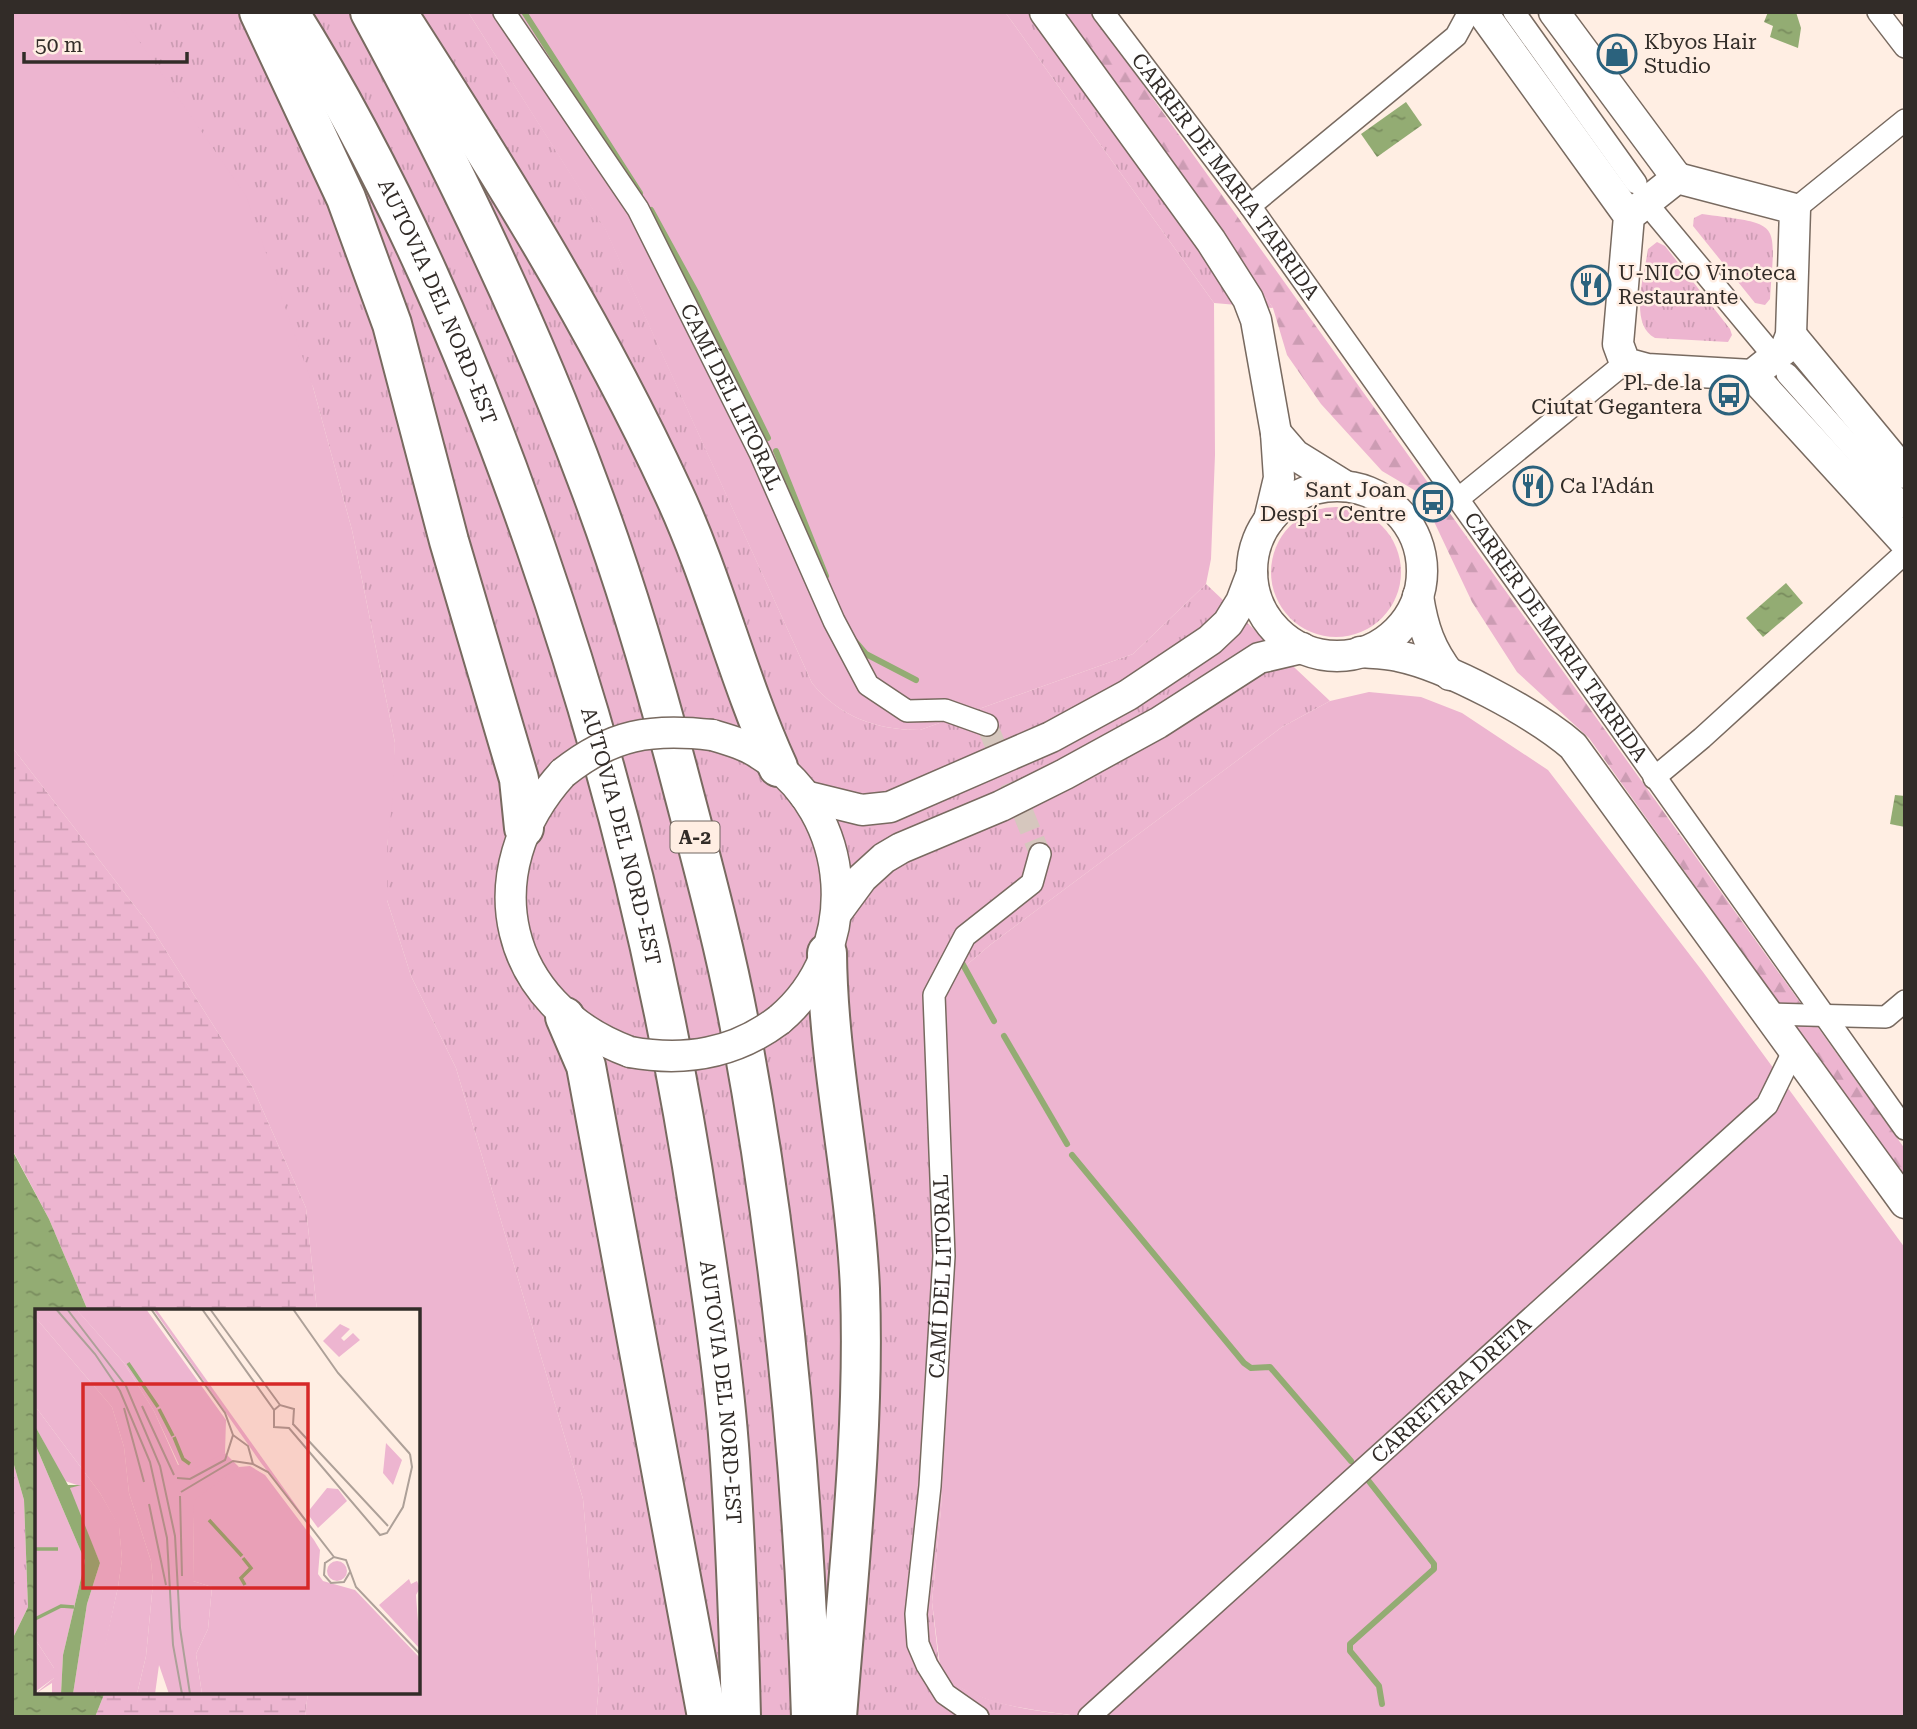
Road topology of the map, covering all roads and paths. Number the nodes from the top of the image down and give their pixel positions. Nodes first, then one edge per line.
1 (259, 12) edge
2 (289, 12) edge
3 (370, 12) edge
4 (397, 12) edge
5 (504, 12) edge
6 (1045, 12) edge
7 (1103, 12) edge
8 (1469, 12) edge
9 (1482, 12) edge
10 (1514, 12) edge
11 (1554, 12) edge
12 (1878, 12) edge
13 (1905, 47) edge
14 (1905, 120) edge
15 (1676, 178) junction
16 (1636, 183) dead end
17 (1250, 206) junction
18 (1795, 209) junction
19 (1641, 214) junction
20 (1779, 342) junction
21 (1625, 363) junction
22 (1787, 374) dead end
23 (1752, 375) junction
24 (1276, 433) junction
25 (1905, 473) edge
26 (1345, 486) junction
27 (1458, 499) junction
28 (1905, 507) edge
29 (1269, 520) junction
30 (1905, 542) edge
31 (1905, 553) edge
32 (1252, 573) junction
33 (1418, 596) junction
34 (1302, 648) junction
35 (1360, 652) junction
36 (1450, 675) junction
37 (987, 725) dead end
38 (778, 767) junction
39 (1654, 778) junction
40 (805, 796) junction
41 (524, 828) junction
42 (1040, 854) tunnel mouth
43 (837, 912) junction
44 (827, 953) junction
45 (1905, 1001) edge
46 (1767, 1014) junction
47 (1824, 1016) junction
48 (565, 1017) junction
49 (1794, 1050) junction
50 (1905, 1129) edge
51 (1905, 1203) edge
52 (707, 1717) edge
53 (741, 1717) edge
54 (811, 1717) edge
55 (837, 1717) edge
56 (978, 1717) edge
57 (1089, 1717) edge

1 - 41 highway
2 - 53 highway, AUTOVIA DEL NORD-EST
3 - 54 highway, A-2
4 - 38 highway
5 - 37 street, CAMÍ DEL LITORAL
6 - 24 main road
7 - 17 street, CARRER DE MARIA TARRIDA
8 - 17 street
9 - 19 main road
10 - 16 street
11 - 15 main road
12 - 13 street
14 - 18 street
15 - 18 main road
15 - 19 main road
17 - 27 street, CARRER DE MARIA TARRIDA
18 - 20 main road
19 - 20 street
19 - 21 main road
20 - 23 main road
20 - 25 main road
21 - 23 main road
21 - 27 street
22 - 28 street
23 - 30 main road
24 - 26 main road
24 - 29 main road
26 - 29 main road
26 - 33 main road
27 - 39 street, CARRER DE MARIA TARRIDA
29 - 32 main road
31 - 39 street
32 - 34 main road
32 - 40 main road
33 - 35 main road
33 - 36 main road
34 - 35 main road
34 - 43 main road
35 - 36 main road
36 - 46 main road
38 - 40 main road
38 - 41 main road, bridge
39 - 47 street, CARRER DE MARIA TARRIDA
40 - 43 main road
41 - 48 main road
42 - 56 street, CAMÍ DEL LITORAL
43 - 44 main road
44 - 48 main road, bridge
44 - 55 highway
45 - 47 street
46 - 47 street
46 - 49 main road
47 - 50 street, CARRER DE MARIA TARRIDA
48 - 52 highway
49 - 51 main road
49 - 57 street, CARRETERA DRETA

